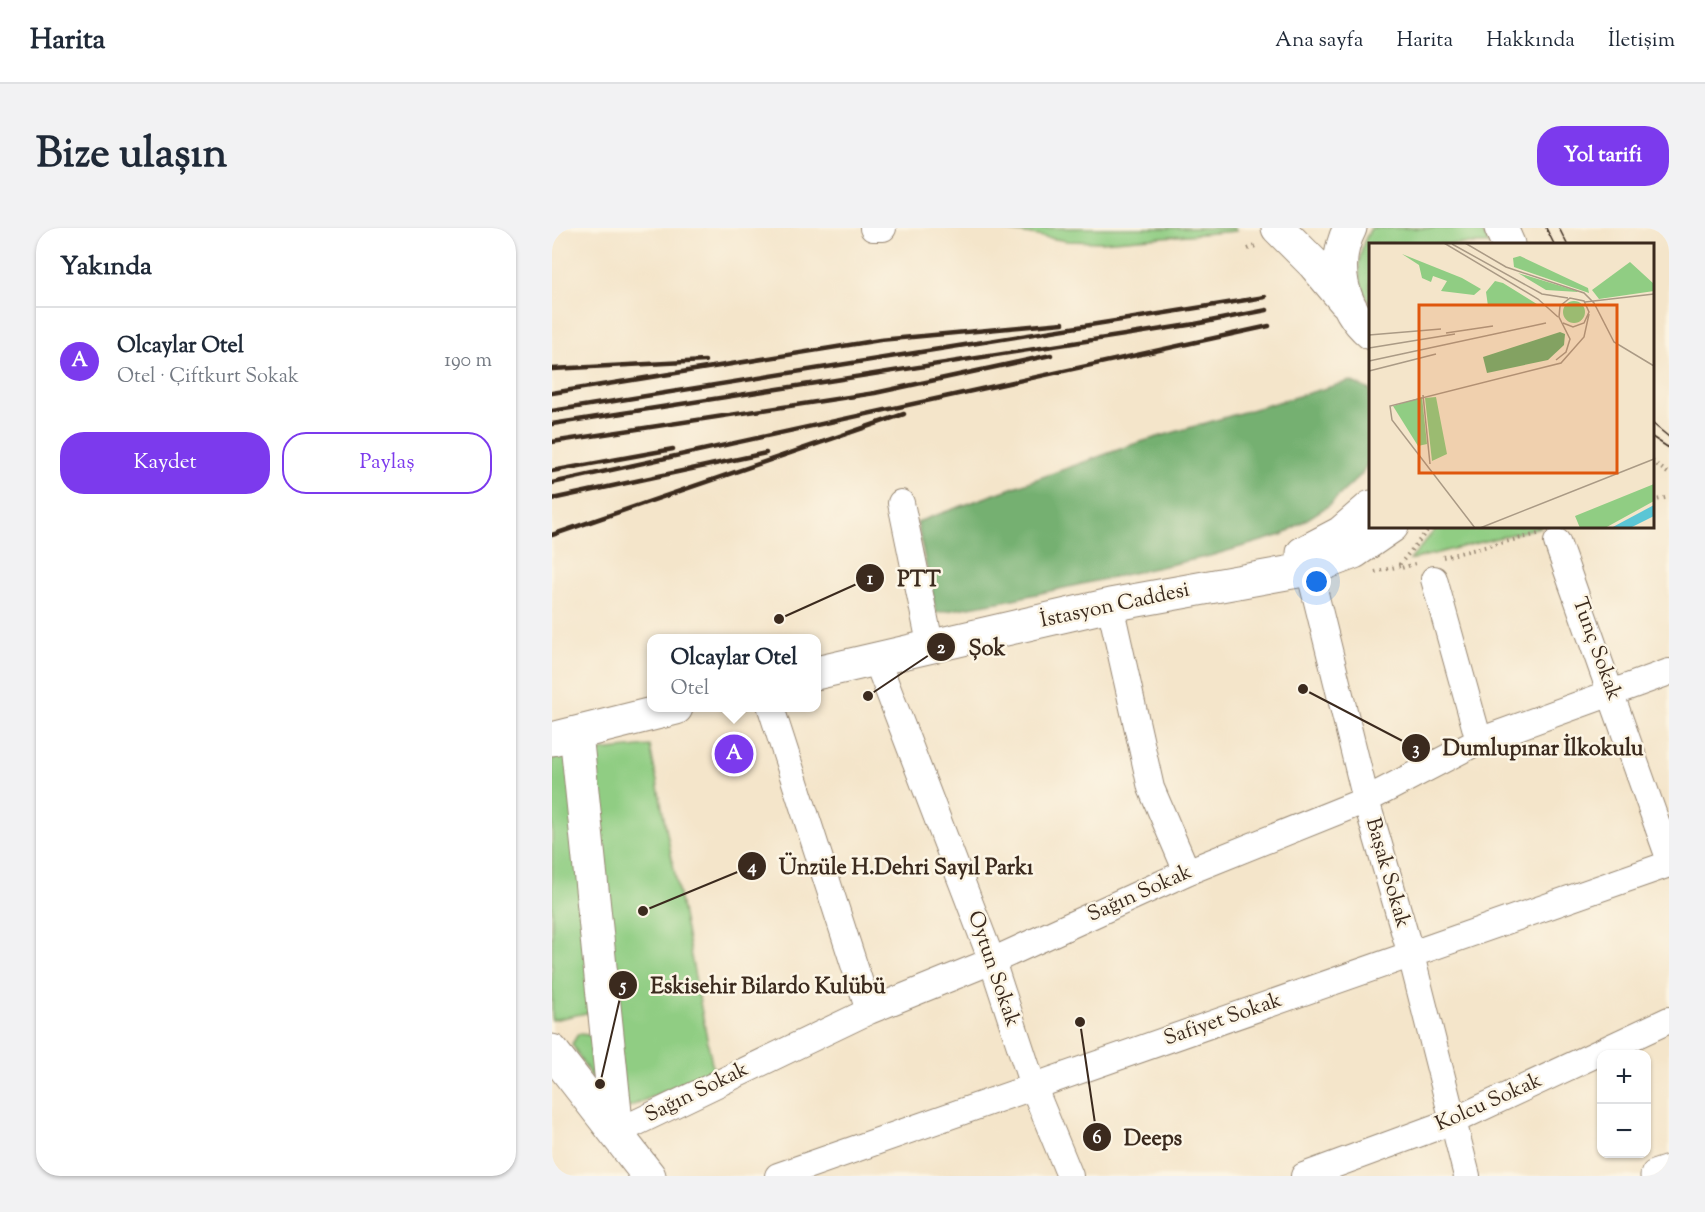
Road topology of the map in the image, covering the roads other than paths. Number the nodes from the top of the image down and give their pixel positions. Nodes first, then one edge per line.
1 (873, 228) edge
2 (883, 228) edge
3 (1278, 228) edge
4 (1350, 228) edge
5 (1501, 228) edge
6 (1508, 243) edge
7 (1349, 305) junction
8 (1369, 332) edge
9 (901, 503) dead end
10 (1369, 509) edge
11 (1389, 528) edge
12 (1550, 537) road end
13 (1431, 567) road end
14 (1309, 569) junction
15 (1238, 582) junction
16 (1110, 605) junction
17 (931, 648) junction
18 (877, 661) junction
19 (821, 672) edge
20 (1669, 672) edge
21 (1612, 692) junction
22 (660, 712) edge
23 (772, 712) edge
24 (564, 736) edge
25 (1479, 741) junction
26 (1366, 800) junction
27 (1669, 858) edge
28 (1669, 864) edge
29 (1187, 872) junction
30 (1411, 955) junction
31 (992, 961) junction
32 (869, 1011) junction
33 (1669, 1020) edge
34 (552, 1051) edge
35 (1033, 1086) junction
36 (1454, 1121) junction
37 (617, 1132) junction
38 (1669, 1172) edge
39 (649, 1176) edge
40 (778, 1176) edge
41 (1070, 1176) edge
42 (1304, 1176) edge
43 (1467, 1176) edge
44 (1657, 1176) edge

1 - 2 street
3 - 7 main road
4 - 7 main road
5 - 6 main road
7 - 8 main road
9 - 17 street
10 - 15 main road
11 - 14 main road
12 - 21 street, Tunç Sokak
13 - 25 street
14 - 15 main road
14 - 26 street, Başak Sokak
15 - 16 main road, İstasyon Caddesi
16 - 17 main road, İstasyon Caddesi
16 - 29 street
17 - 18 main road, İstasyon Caddesi
18 - 19 main road, İstasyon Caddesi
18 - 31 street, Oytun Sokak
20 - 21 street, Sağın Sokak
21 - 25 street, Sağın Sokak
21 - 27 street, Tunç Sokak
22 - 24 main road
23 - 32 street
24 - 37 main road
25 - 26 street, Sağın Sokak
26 - 29 street, Sağın Sokak
26 - 30 street, Başak Sokak
28 - 30 street, Safiyet Sokak
29 - 31 street, Sağın Sokak
30 - 35 street, Safiyet Sokak
30 - 36 street, Başak Sokak
31 - 32 street, Sağın Sokak
31 - 35 street, Oytun Sokak
32 - 37 street, Sağın Sokak
33 - 36 street, Kolcu Sokak
34 - 37 main road
35 - 40 street, Safiyet Sokak
35 - 41 street, Oytun Sokak
36 - 42 street, Kolcu Sokak
36 - 43 street, Başak Sokak
37 - 39 main road
38 - 44 main road

